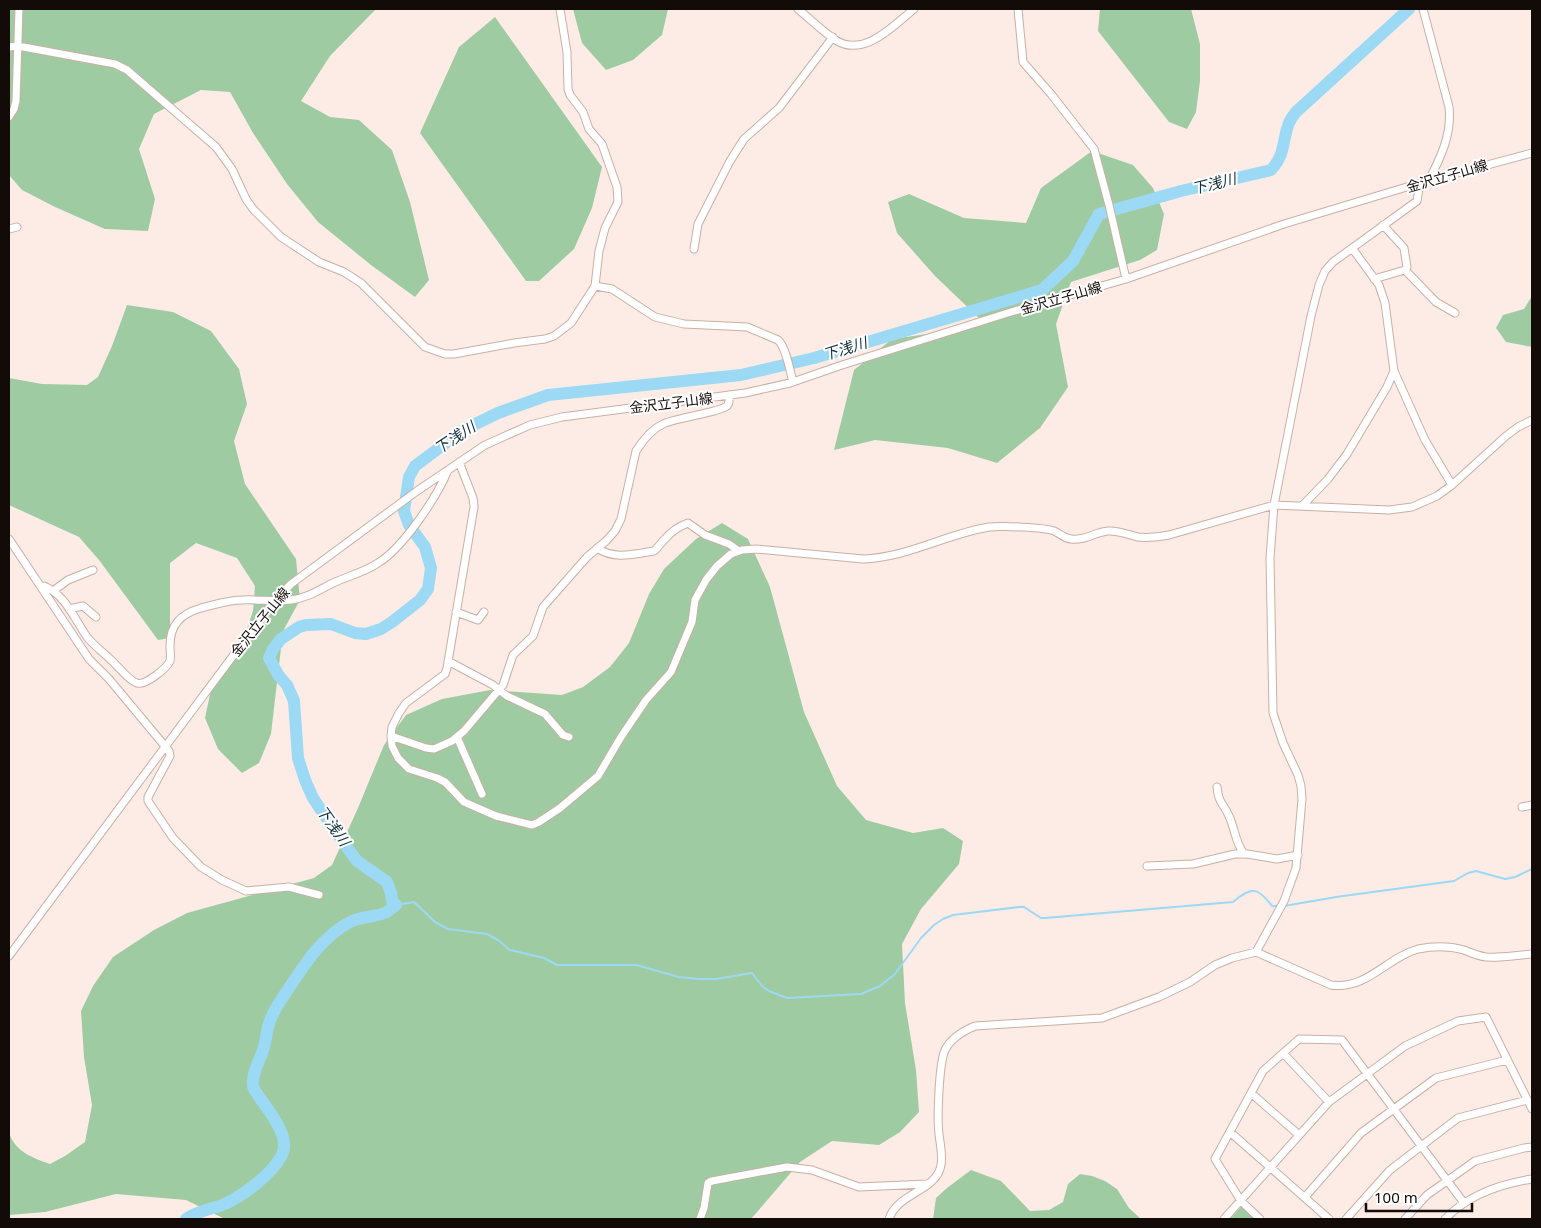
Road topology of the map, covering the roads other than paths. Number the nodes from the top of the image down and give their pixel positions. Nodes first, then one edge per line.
1 (19, 9) edge
2 (560, 9) edge
3 (798, 9) edge
4 (914, 9) edge
5 (1018, 9) edge
6 (1423, 9) edge
7 (833, 37) junction
8 (18, 46) junction
9 (9, 47) edge
10 (9, 117) edge
11 (1532, 153) edge
12 (1429, 180) junction
13 (1420, 183) junction
14 (1383, 225) junction
15 (17, 227) dead end
16 (9, 229) edge
17 (1352, 248) junction
18 (694, 249) dead end
19 (1405, 270) junction
20 (1126, 280) junction
21 (1374, 280) junction
22 (595, 286) junction
23 (1455, 313) dead end
24 (1394, 371) junction
25 (794, 382) junction
26 (729, 395) junction
27 (1532, 420) edge
28 (459, 462) junction
29 (448, 470) junction
30 (1452, 485) junction
31 (1274, 505) junction
32 (1302, 506) junction
33 (9, 539) edge
34 (597, 548) junction
35 (739, 551) junction
36 (93, 570) dead end
37 (41, 586) junction
38 (53, 591) junction
39 (275, 600) junction
40 (69, 609) junction
41 (456, 612) junction
42 (484, 612) dead end
43 (96, 618) dead end
44 (448, 661) junction
45 (499, 690) junction
46 (391, 736) junction
47 (457, 737) junction
48 (568, 737) dead end
49 (165, 746) junction
50 (1217, 787) dead end
51 (482, 794) dead end
52 (1532, 805) edge
53 (1522, 807) dead end
54 (1244, 854) junction
55 (1298, 855) junction
56 (1147, 866) dead end
57 (319, 894) dead end
58 (1256, 952) junction
59 (1532, 954) edge
60 (9, 956) edge
61 (1283, 1053) junction
62 (1507, 1060) junction
63 (1366, 1074) junction
64 (1251, 1094) junction
65 (1527, 1100) junction
66 (1329, 1102) junction
67 (1393, 1110) junction
68 (1532, 1110) edge
69 (1230, 1132) junction
70 (1299, 1135) junction
71 (1421, 1146) junction
72 (1532, 1147) edge
73 (1270, 1168) junction
74 (1532, 1179) edge
75 (1446, 1180) junction
76 (927, 1184) junction
77 (1305, 1197) junction
78 (1240, 1202) junction
79 (1464, 1203) junction
80 (700, 1219) edge
81 (889, 1219) edge
82 (1224, 1219) edge
83 (1260, 1219) edge
84 (1329, 1219) edge
85 (1346, 1219) edge
86 (1405, 1219) edge
87 (1445, 1219) edge

1 - 8 street
2 - 22 street
3 - 7 street
4 - 7 street
5 - 20 street
6 - 12 street
7 - 18 street
8 - 9 street
8 - 10 street
8 - 22 street
11 - 12 street, 金沢立子山線
12 - 13 street, 金沢立子山線
13 - 14 street
13 - 20 street, 金沢立子山線
14 - 17 street
14 - 19 street
15 - 16 street
17 - 21 street
17 - 31 street
19 - 21 street
19 - 23 street
20 - 25 street, 金沢立子山線
21 - 24 street
22 - 25 street
24 - 30 street
24 - 32 street
25 - 26 street, 金沢立子山線
26 - 28 street, 金沢立子山線
26 - 34 street
27 - 30 street
28 - 29 street, 金沢立子山線
28 - 41 street
29 - 39 street, 金沢立子山線
29 - 39 street
30 - 32 street
31 - 32 street
31 - 35 street
31 - 55 street
33 - 37 street
34 - 35 street
34 - 45 street
35 - 46 street
36 - 38 street
37 - 38 street
37 - 49 street
38 - 40 street
39 - 40 street
39 - 49 street, 金沢立子山線
40 - 43 street
41 - 42 street
41 - 44 street
44 - 45 street
44 - 46 street
45 - 47 street
45 - 48 street
46 - 47 street
47 - 51 street
49 - 57 street
49 - 60 street, 金沢立子山線
50 - 54 street
52 - 53 street
54 - 55 street
54 - 56 street
55 - 58 street
58 - 59 street
58 - 76 street
61 - 63 street
61 - 64 street
61 - 66 street
62 - 63 street
62 - 65 street
62 - 67 street
63 - 66 street
63 - 67 street
64 - 69 street
64 - 70 street
65 - 68 street
65 - 71 street
66 - 70 street
67 - 71 street
67 - 77 street
69 - 73 street
69 - 78 street
70 - 73 street
71 - 75 street
71 - 85 street
72 - 75 street
73 - 77 street
73 - 78 street
74 - 79 street
75 - 79 street
75 - 86 street
76 - 80 street
76 - 81 street
77 - 84 street
78 - 82 street
78 - 83 street
79 - 87 street

